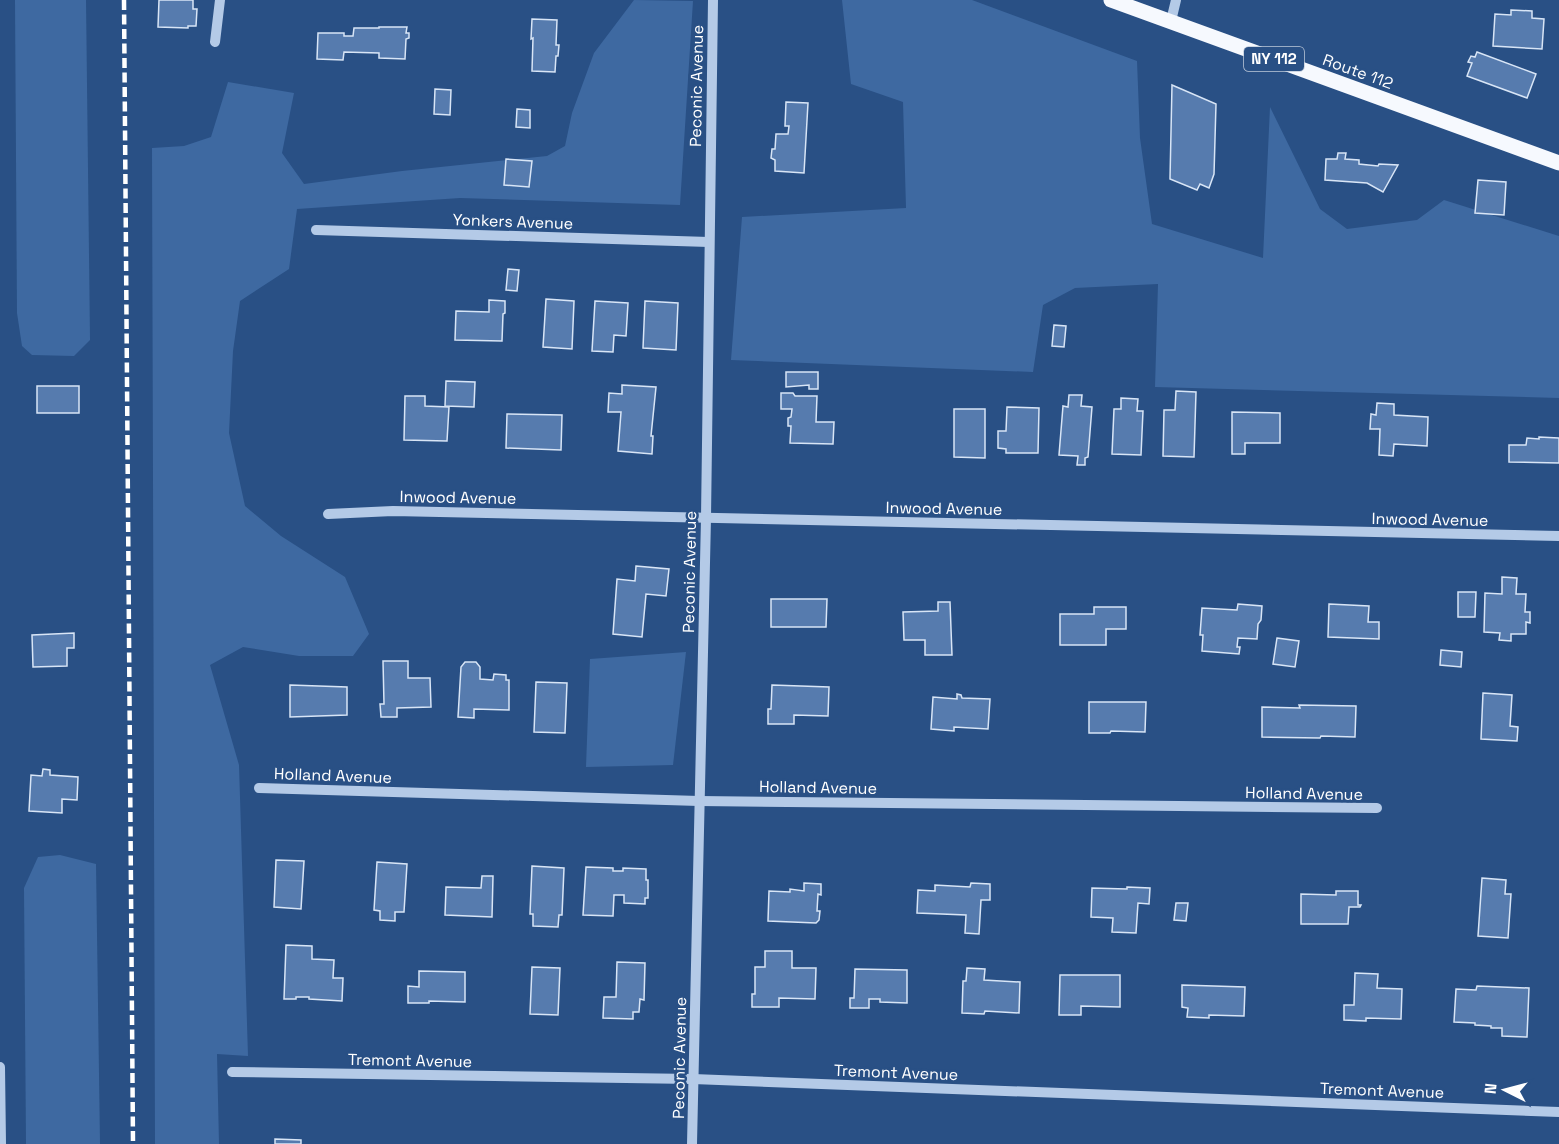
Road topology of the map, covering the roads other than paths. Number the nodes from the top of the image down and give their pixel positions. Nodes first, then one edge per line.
1 (220, 0) edge
2 (713, 0) edge
3 (1111, 0) edge
4 (1176, 0) edge
5 (1171, 21) junction
6 (215, 42) dead end
7 (1559, 163) edge
8 (316, 230) dead end
9 (709, 242) junction
10 (328, 514) dead end
11 (706, 518) junction
12 (1559, 536) edge
13 (259, 788) dead end
14 (699, 801) junction
15 (1377, 808) dead end
16 (0, 1067) edge
17 (232, 1072) dead end
18 (693, 1079) junction
19 (1559, 1112) edge
20 (1, 1144) edge
21 (692, 1144) edge

1 - 6 street
2 - 9 street, Peconic Avenue
3 - 5 main road, Route 112 / NY 112
4 - 5 street
5 - 7 main road, Route 112 / NY 112
8 - 9 street, Yonkers Avenue
9 - 11 street, Peconic Avenue
10 - 11 street, Inwood Avenue
11 - 12 street, Inwood Avenue
11 - 14 street, Peconic Avenue
13 - 14 street, Holland Avenue
14 - 15 street, Holland Avenue
14 - 18 street, Peconic Avenue
16 - 20 street
17 - 18 street, Tremont Avenue
18 - 19 street, Tremont Avenue
18 - 21 street, Peconic Avenue

